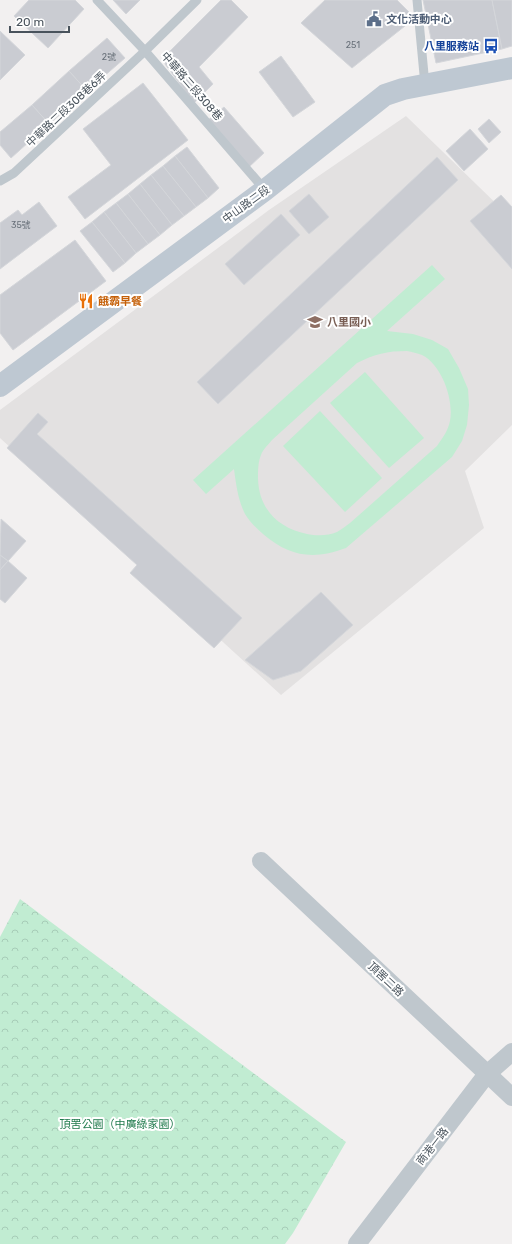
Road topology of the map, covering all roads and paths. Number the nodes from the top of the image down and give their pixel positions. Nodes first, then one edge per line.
1 (97, 0) edge
2 (197, 0) edge
3 (417, 0) edge
4 (146, 51) junction
5 (512, 68) edge
6 (424, 85) junction
7 (0, 181) edge
8 (265, 190) junction
9 (0, 386) edge
10 (261, 861) dead end
11 (512, 1052) edge
12 (487, 1074) junction
13 (512, 1097) edge
14 (357, 1244) edge

1 - 4 lane, 中華路二段308巷
2 - 4 lane, 中華路二段308巷6弄
3 - 6 lane
4 - 7 lane, 中華路二段308巷6弄
4 - 8 lane, 中華路二段308巷
5 - 6 main road, 中山路二段
6 - 8 main road, 中山路二段
8 - 9 main road, 中山路二段
10 - 12 street, 頂罟二路
11 - 12 street, 商港一路
12 - 13 street, 頂罟二路
12 - 14 street, 商港一路

